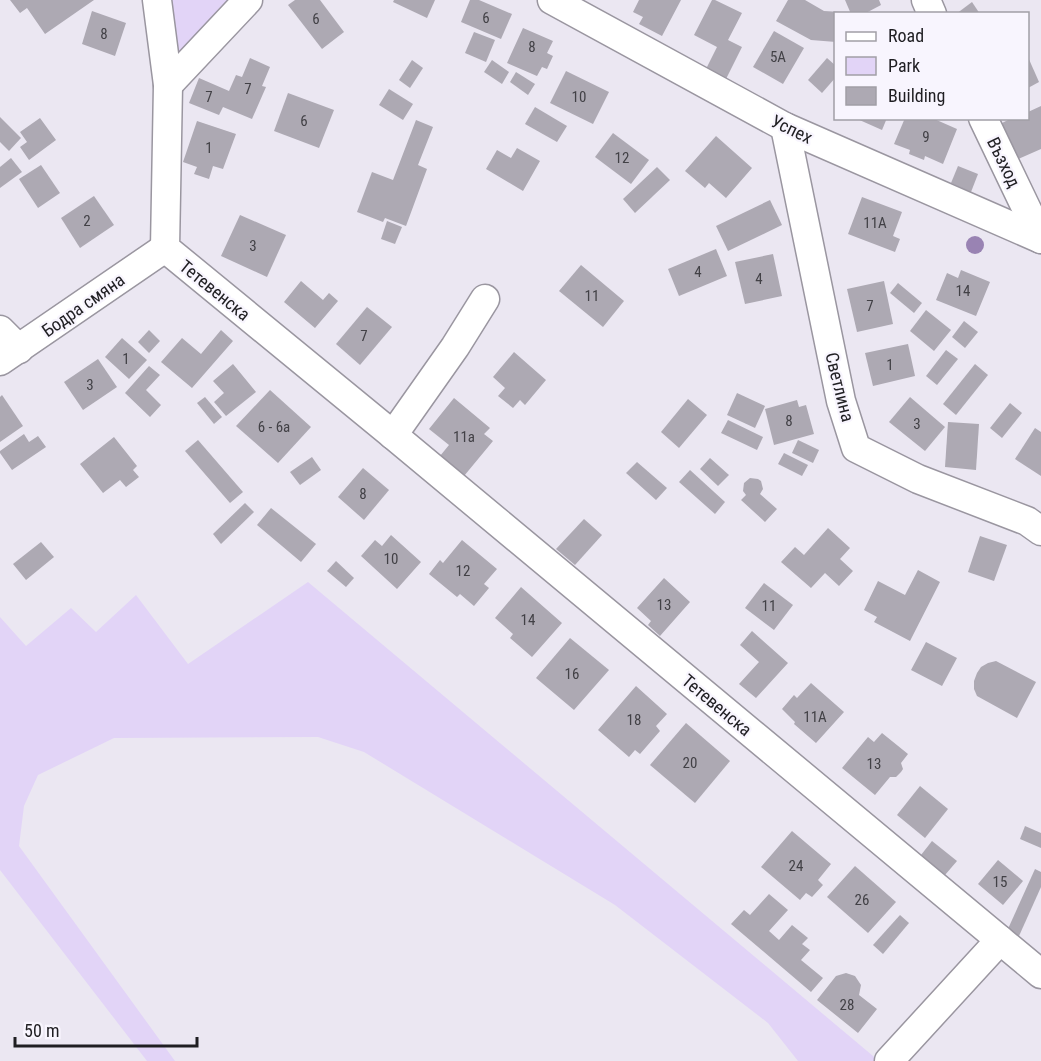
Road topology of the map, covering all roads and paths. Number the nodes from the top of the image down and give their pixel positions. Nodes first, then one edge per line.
1 (157, 0) edge
2 (248, 0) edge
3 (552, 0) edge
4 (168, 85) junction
5 (984, 120) edge
6 (785, 127) junction
7 (1041, 239) edge
8 (165, 248) junction
9 (486, 299) dead end
10 (6, 347) edge
11 (393, 435) junction
12 (1041, 531) edge
13 (1000, 940) junction
14 (1041, 974) edge
15 (889, 1061) edge

1 - 4 street, Тетевенска
2 - 4 street
3 - 6 street, Успех
4 - 8 street, Тетевенска
5 - 7 street, Възход
6 - 7 street, Успех
6 - 12 street, Светлина
8 - 10 street, Бодра смяна
8 - 11 street, Тетевенска
9 - 11 street
11 - 13 street, Тетевенска
13 - 14 street, Тетевенска
13 - 15 street

